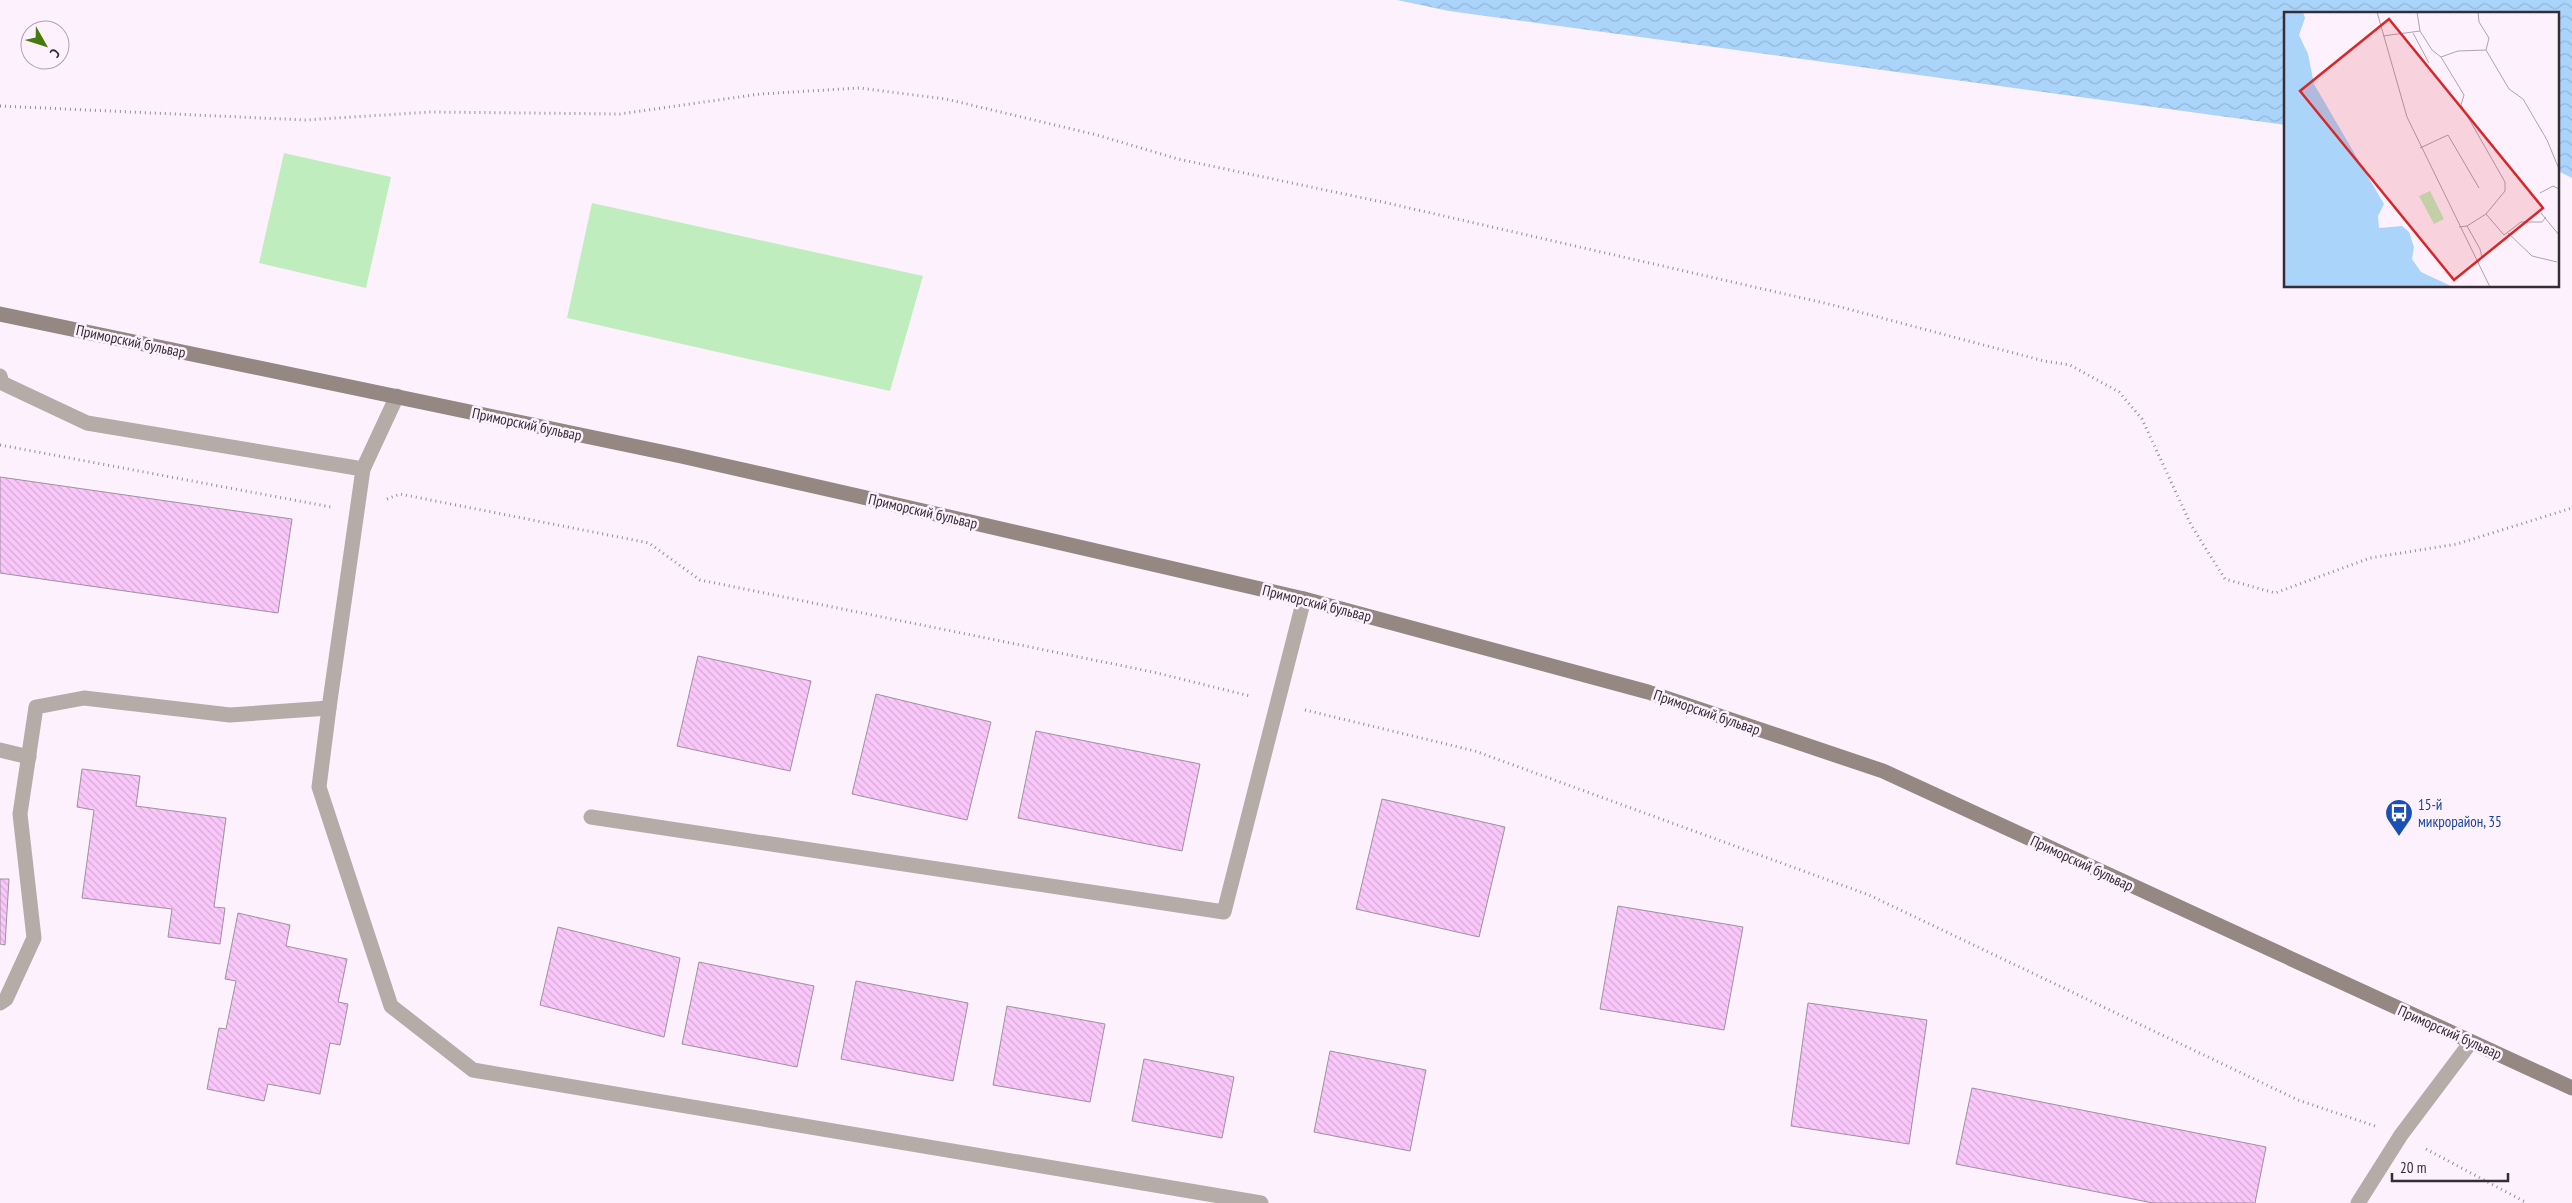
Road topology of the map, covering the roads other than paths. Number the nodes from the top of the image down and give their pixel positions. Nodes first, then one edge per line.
1 (0, 314) edge
2 (0, 376) edge
3 (398, 396) junction
4 (363, 468) junction
5 (1304, 599) junction
6 (329, 708) junction
7 (0, 750) edge
8 (28, 757) junction
9 (591, 817) dead end
10 (0, 1004) edge
11 (2471, 1042) junction
12 (2572, 1088) edge
13 (1261, 1203) edge
14 (2358, 1203) edge

1 - 3 street, Приморский бульвар
2 - 4 street
3 - 4 street
3 - 5 street, Приморский бульвар
4 - 6 street
5 - 9 street
5 - 11 street, Приморский бульвар
6 - 8 street
6 - 13 street
7 - 8 street
8 - 10 street
11 - 12 street, Приморский бульвар
11 - 14 street

